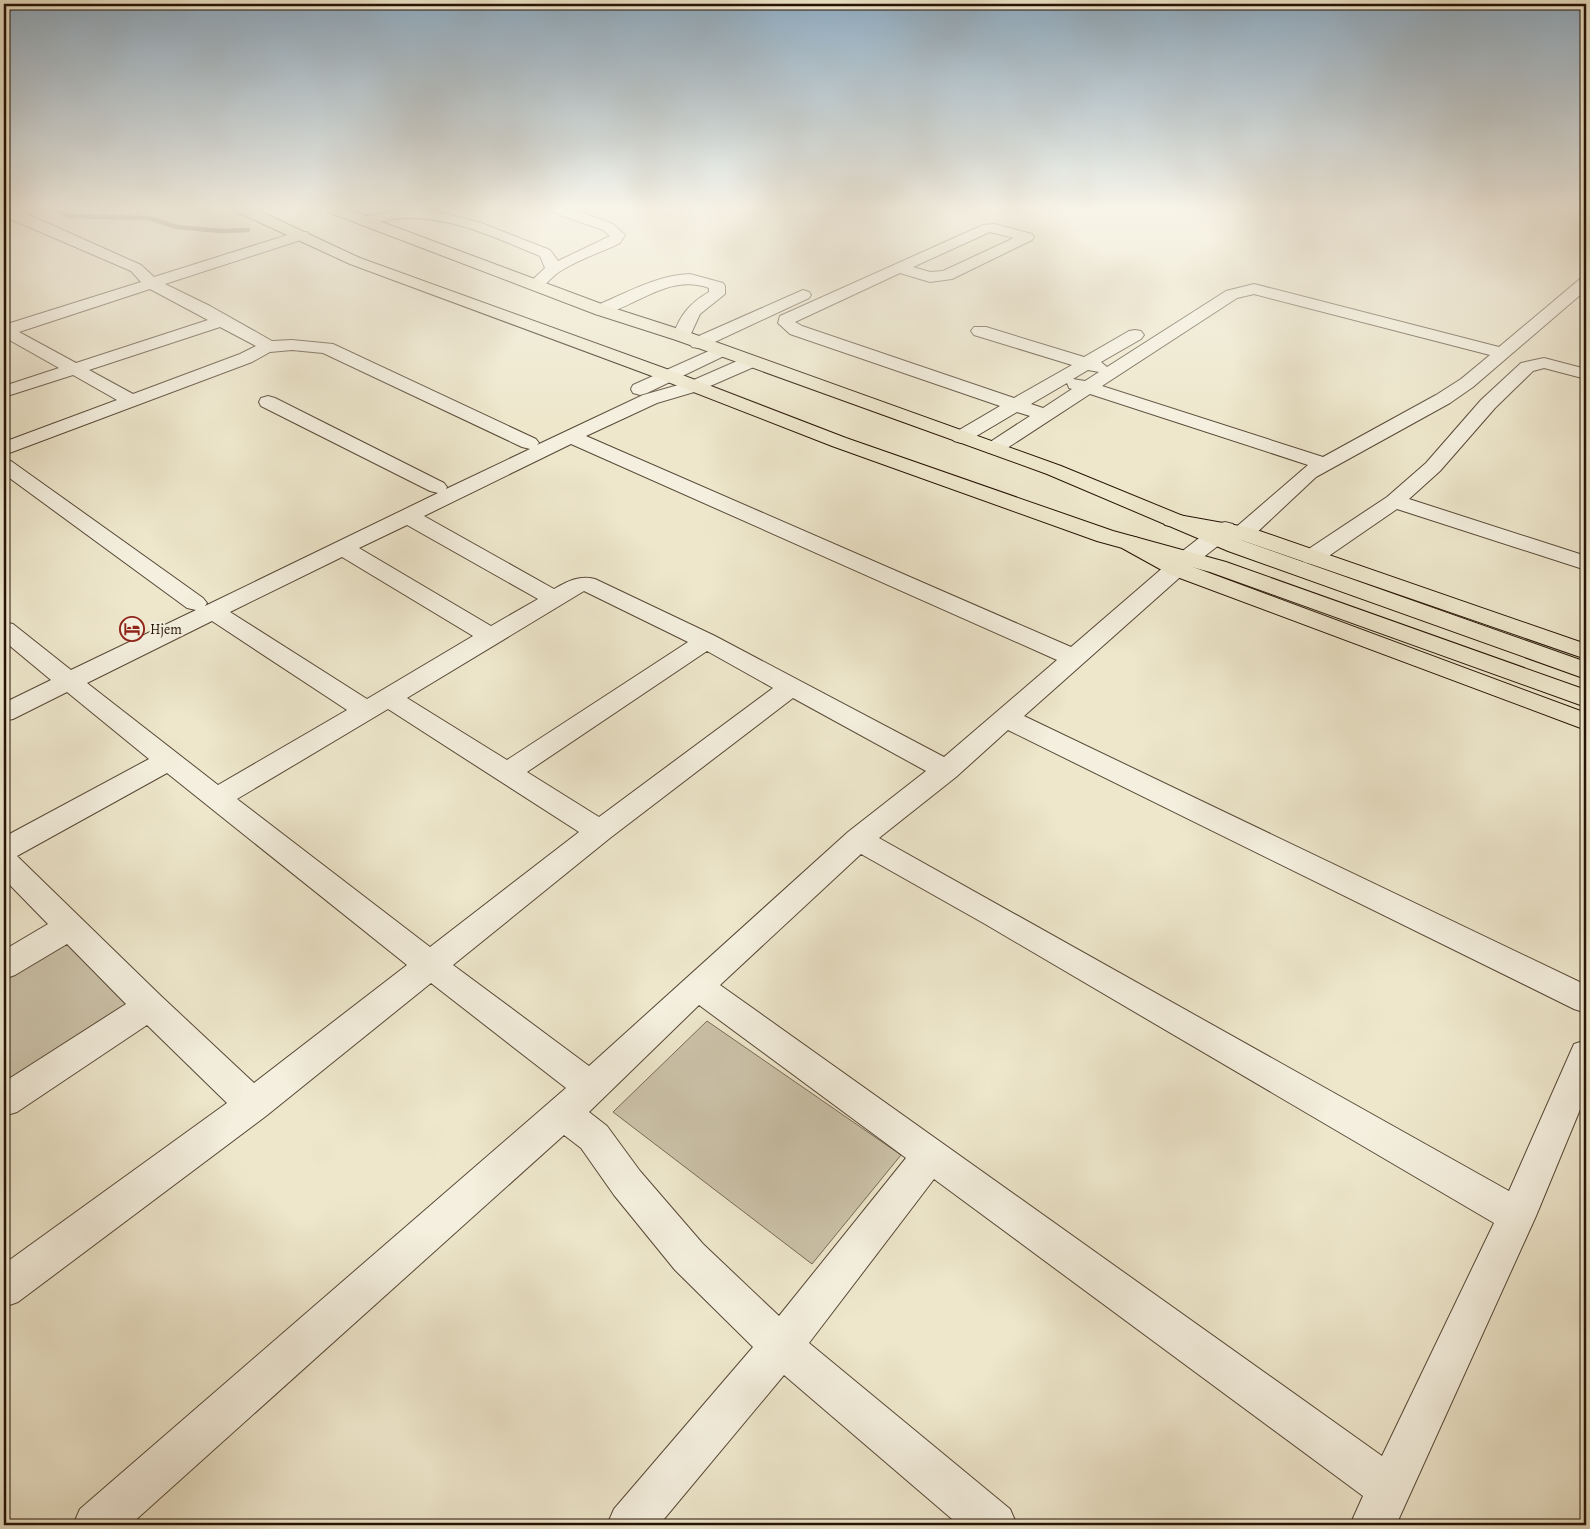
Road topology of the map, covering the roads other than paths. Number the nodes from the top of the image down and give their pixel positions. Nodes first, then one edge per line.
1 (148, 280) edge
2 (163, 280) edge
3 (408, 280) edge
4 (523, 280) edge
5 (540, 280) edge
6 (676, 280) edge
7 (701, 280) edge
8 (828, 280) edge
9 (871, 280) edge
10 (1586, 282) edge
11 (152, 284) junction
12 (535, 285) junction
13 (1232, 294) junction
14 (601, 310) junction
15 (221, 321) junction
16 (4, 330) edge
17 (980, 330) dead end
18 (690, 340) junction
19 (266, 347) junction
20 (720, 351) junction
21 (1504, 353) junction
22 (750, 362) junction
23 (1087, 364) junction
24 (72, 369) junction
25 (1112, 372) junction
26 (1586, 374) edge
27 (666, 375) junction
28 (1059, 380) junction
29 (695, 386) junction
30 (1087, 387) junction
31 (4, 392) edge
32 (132, 401) junction
33 (268, 402) dead end
34 (1016, 405) junction
35 (1044, 415) junction
36 (571, 437) junction
37 (961, 437) junction
38 (529, 443) junction
39 (994, 448) junction
40 (4, 449) edge
41 (1324, 464) junction
42 (4, 465) edge
43 (437, 487) junction
44 (1394, 501) junction
45 (408, 516) junction
46 (1227, 533) junction
47 (344, 548) junction
48 (1312, 557) junction
49 (1182, 563) junction
50 (1586, 563) edge
51 (554, 599) junction
52 (203, 607) junction
53 (4, 629) edge
54 (492, 637) junction
55 (706, 641) junction
56 (1586, 652) edge
57 (1074, 658) junction
58 (1586, 671) edge
59 (63, 676) junction
60 (791, 687) junction
61 (4, 695) edge
62 (1586, 699) edge
63 (377, 703) junction
64 (4, 712) edge
65 (1006, 718) junction
66 (1586, 722) edge
67 (168, 761) junction
68 (946, 770) junction
69 (507, 773) junction
70 (216, 799) junction
71 (600, 831) junction
72 (858, 839) junction
73 (4, 850) edge
74 (4, 861) edge
75 (69, 927) junction
76 (428, 965) junction
77 (4, 966) edge
78 (697, 986) junction
79 (1586, 1000) edge
80 (149, 1006) junction
81 (1586, 1054) edge
82 (591, 1087) junction
83 (4, 1101) edge
84 (253, 1105) junction
85 (564, 1113) junction
86 (932, 1155) junction
87 (1517, 1216) junction
88 (4, 1288) edge
89 (781, 1346) junction
90 (1390, 1489) junction
91 (96, 1525) edge
92 (630, 1525) edge
93 (994, 1525) edge
94 (1373, 1525) edge

1 - 11 street
2 - 11 street
3 - 27 main road
4 - 12 main road
5 - 12 street
6 - 14 street
7 - 18 street
8 - 18 street
9 - 34 street
10 - 21 street
11 - 15 street
11 - 16 street
12 - 14 main road
13 - 21 street
13 - 23 street
13 - 25 street
14 - 18 main road
15 - 19 street
15 - 24 street
16 - 24 street
17 - 23 street
18 - 20 main road
19 - 32 street
19 - 38 street
20 - 22 main road
20 - 27 street
21 - 41 street
22 - 29 street
22 - 37 main road
23 - 25 street
23 - 28 street
24 - 31 street
24 - 32 street
25 - 30 street
26 - 44 street
27 - 29 main road
27 - 38 street
28 - 30 street
28 - 34 street
29 - 36 street
29 - 49 main road
30 - 35 street
30 - 41 street
32 - 40 street
33 - 43 street
34 - 35 street
34 - 37 street
35 - 39 street
36 - 45 street
36 - 57 street
37 - 39 main road
38 - 43 street
39 - 46 main road
41 - 46 street
42 - 52 street
43 - 52 street
44 - 48 street
44 - 50 street
45 - 47 street
45 - 51 street
46 - 48 main road
46 - 49 street
46 - 58 main road
47 - 52 street
47 - 54 street
48 - 56 main road
49 - 57 street
49 - 62 main road
49 - 66 main road
51 - 54 street
51 - 55 street
52 - 59 street
52 - 63 street
53 - 59 street
54 - 63 street
55 - 60 street
55 - 69 street
57 - 65 street
59 - 61 street
59 - 64 street
59 - 67 street
60 - 68 street
60 - 71 street
63 - 69 street
63 - 70 street
65 - 68 street
65 - 79 street
67 - 70 street
67 - 73 street
68 - 72 street
69 - 71 street
70 - 76 street
71 - 76 street
72 - 78 street
72 - 87 street
74 - 75 street
75 - 77 street
75 - 80 street
76 - 82 street
76 - 84 street
78 - 82 street
78 - 86 street
80 - 83 street
80 - 84 street
81 - 87 street
82 - 85 street
84 - 88 street
85 - 89 street
85 - 91 street
86 - 89 street
86 - 90 street
87 - 90 street
89 - 92 street
89 - 93 street
90 - 94 street

